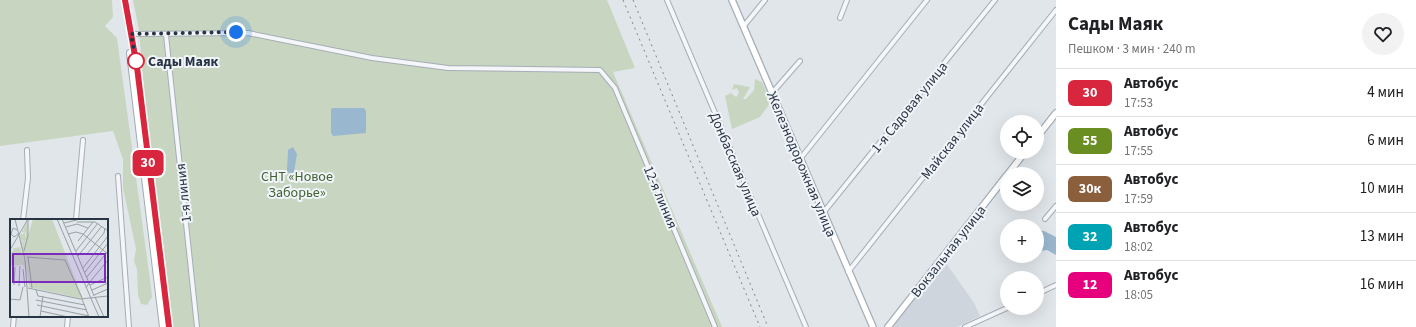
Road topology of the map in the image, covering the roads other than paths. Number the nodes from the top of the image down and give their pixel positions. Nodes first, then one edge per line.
1 (121, 0) edge
2 (126, 0) edge
3 (667, 0) edge
4 (732, 0) edge
5 (765, 0) edge
6 (847, 0) edge
7 (927, 0) edge
8 (995, 0) edge
9 (1056, 10) edge
10 (840, 18) dead end
11 (743, 27) junction
12 (131, 34) junction
13 (166, 35) junction
14 (800, 61) dead end
15 (772, 94) junction
16 (1056, 113) edge
17 (1044, 128) edge
18 (83, 140) dead end
19 (27, 150) dead end
20 (1021, 159) edge
21 (800, 160) junction
22 (1014, 167) edge
23 (118, 176) dead end
24 (1000, 185) edge
25 (1056, 206) edge
26 (823, 214) junction
27 (23, 219) edge
28 (76, 219) edge
29 (1045, 219) dead end
30 (848, 272) junction
31 (1056, 285) edge
32 (1044, 291) edge
33 (1000, 311) edge
34 (14, 317) edge
35 (68, 317) edge
36 (13, 327) edge
37 (67, 327) edge
38 (129, 327) edge
39 (163, 327) edge
40 (169, 327) edge
41 (198, 327) edge
42 (715, 327) edge
43 (806, 327) edge
44 (872, 327) edge
45 (888, 327) edge
46 (965, 327) edge

1 - 39 main road
2 - 12 main road
3 - 43 street, Донбасская улица
4 - 11 street, Железнодорожная улица
5 - 11 street
6 - 10 street
7 - 21 street
8 - 26 street, 1-я Садовая улица
9 - 30 street, Майская улица
11 - 15 street, Железнодорожная улица
12 - 13 street
12 - 40 main road
13 - 41 street, 1-я линия
13 - 42 street, 12-я линия
14 - 15 street
15 - 21 street, Железнодорожная улица
16 - 17 street
18 - 28 street
19 - 27 street
20 - 22 street, Вокзальная улица
21 - 26 street, Железнодорожная улица
23 - 38 street
24 - 45 street, Вокзальная улица
25 - 29 street
26 - 30 street, Железнодорожная улица
30 - 44 street, Железнодорожная улица
31 - 32 street
33 - 46 street
34 - 36 street
35 - 37 street

